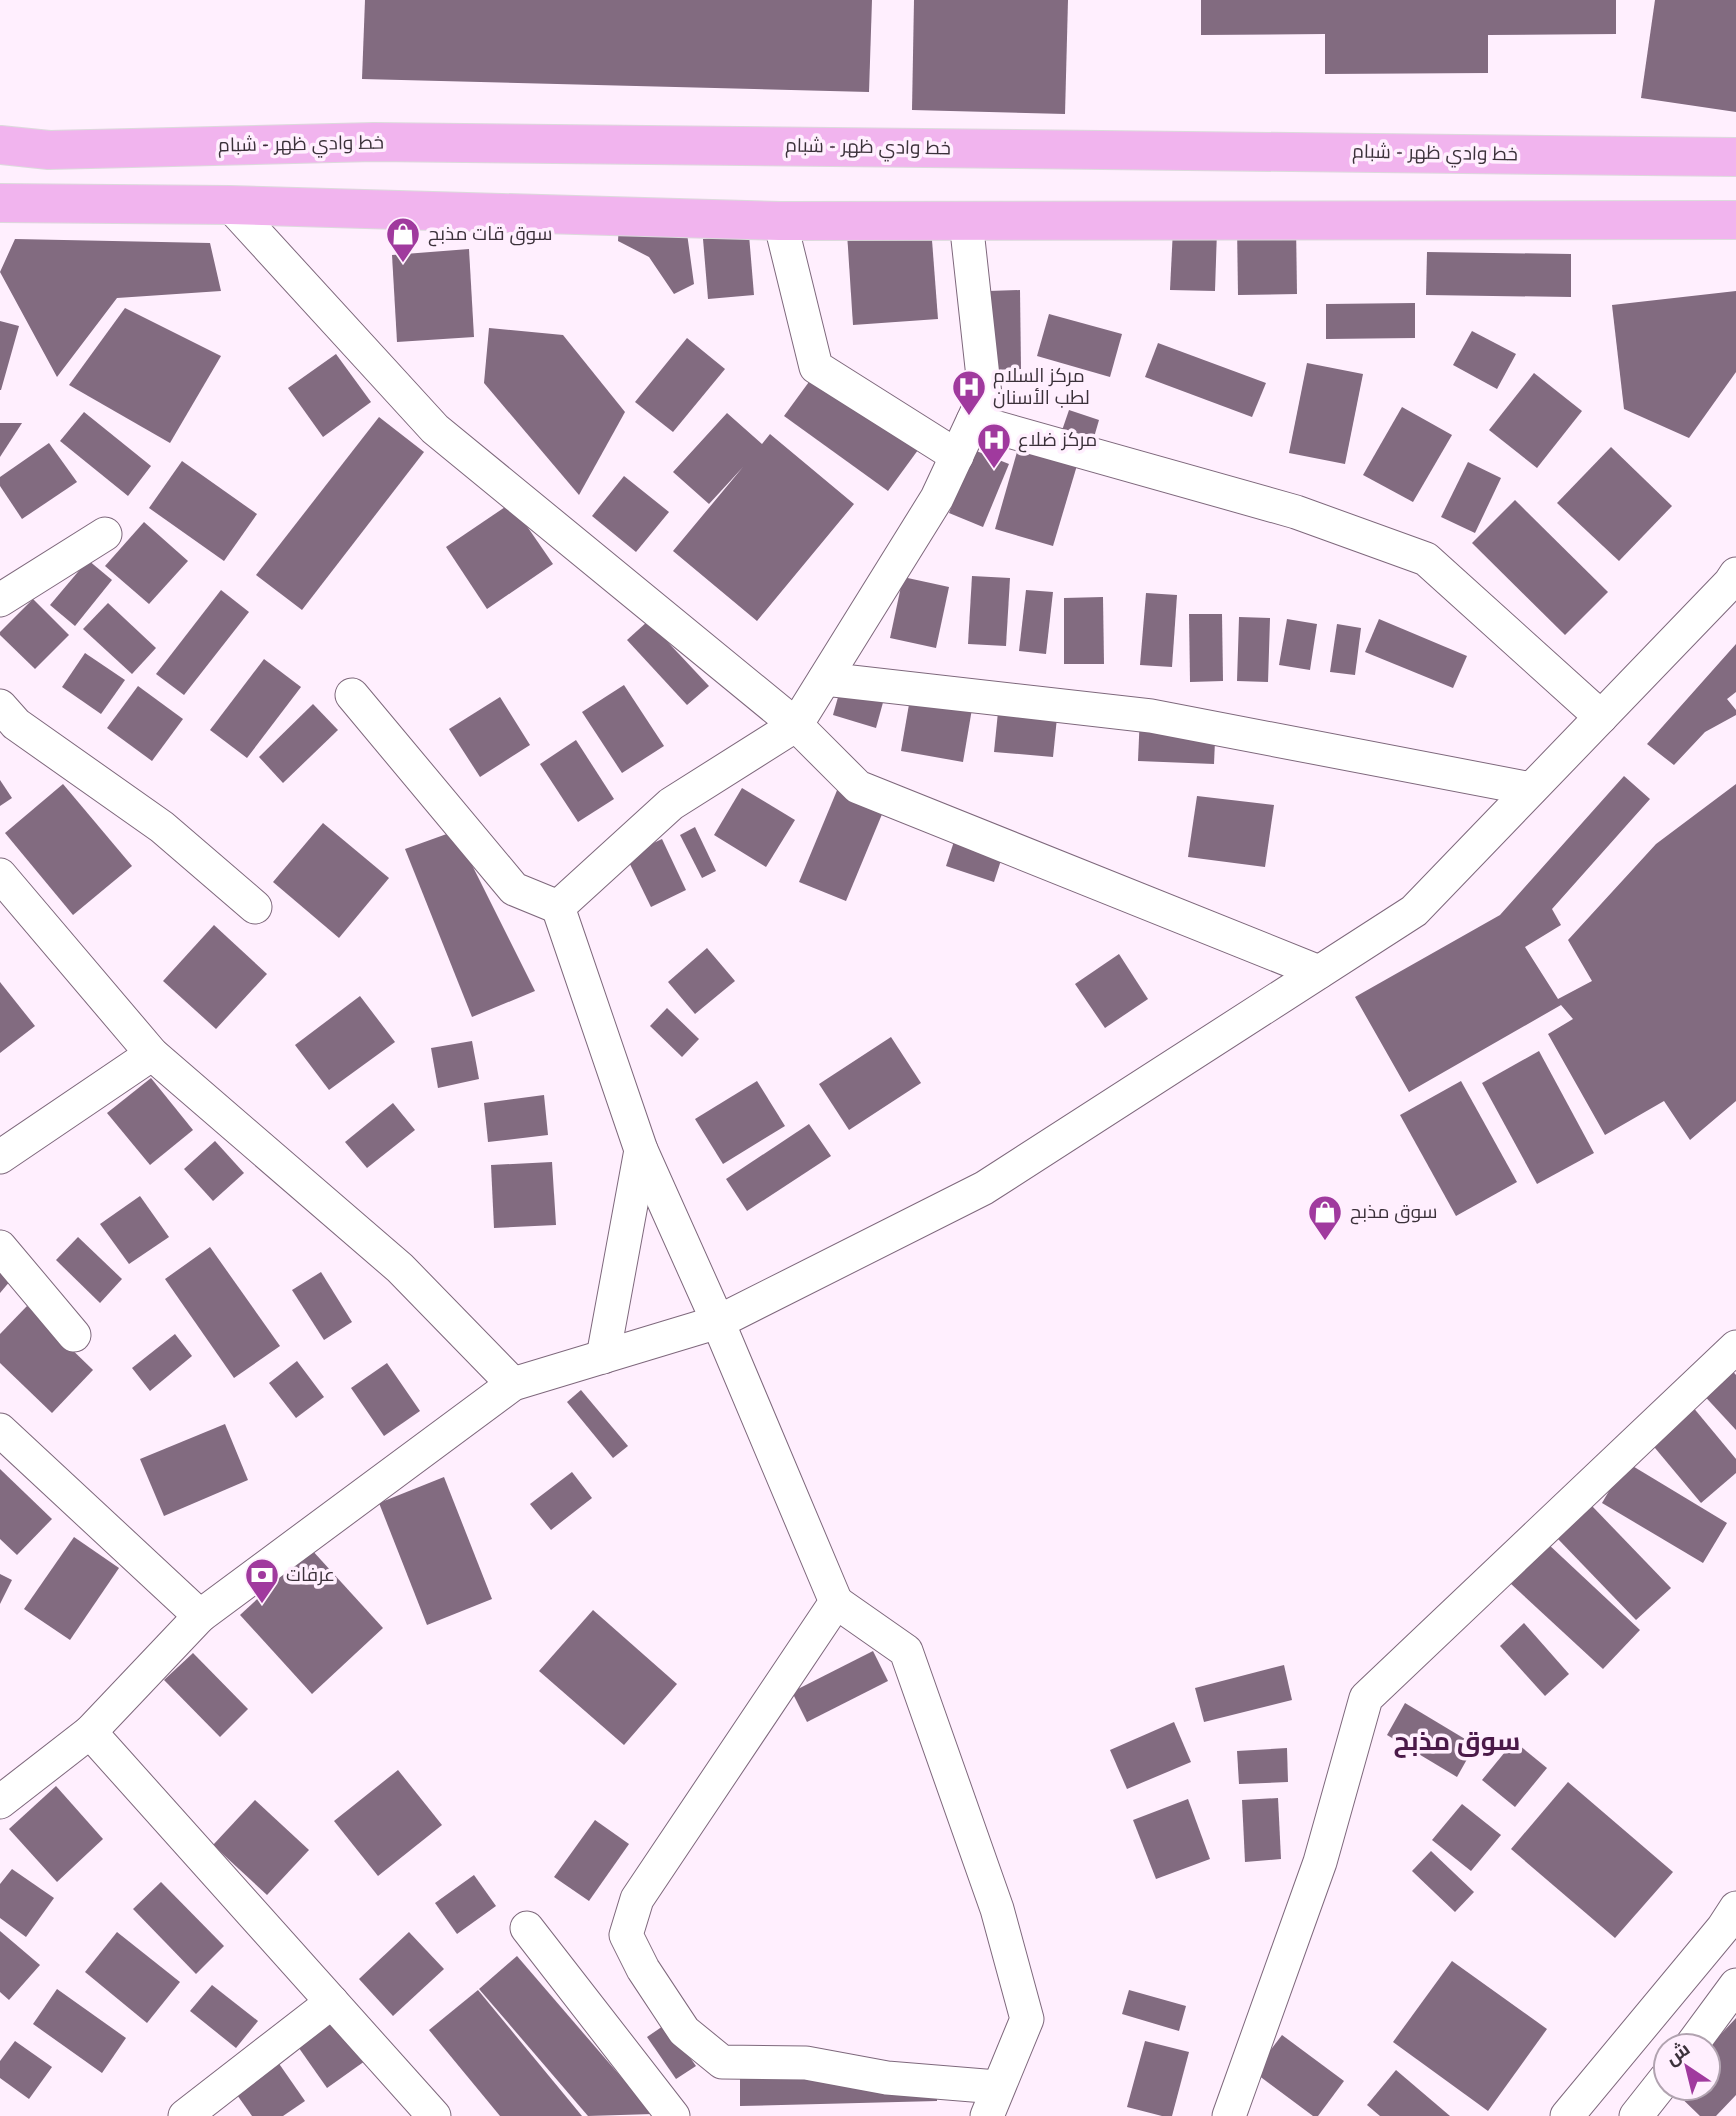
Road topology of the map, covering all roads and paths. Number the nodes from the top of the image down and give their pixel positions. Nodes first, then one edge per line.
1 (0, 145) edge
2 (1736, 157) edge
3 (0, 203) edge
4 (230, 205) junction
5 (1736, 220) edge
6 (780, 221) junction
7 (966, 221) junction
8 (973, 421) junction
9 (957, 456) junction
10 (105, 534) dead end
11 (1736, 574) edge
12 (0, 600) edge
13 (825, 679) junction
14 (352, 695) dead end
15 (0, 706) edge
16 (1601, 716) junction
17 (796, 725) junction
18 (1531, 789) junction
19 (0, 875) edge
20 (255, 906) dead end
21 (558, 907) junction
22 (1319, 972) junction
23 (152, 1054) junction
24 (641, 1150) junction
25 (0, 1157) edge
26 (0, 1247) edge
27 (718, 1322) junction
28 (74, 1335) dead end
29 (1736, 1347) edge
30 (603, 1357) junction
31 (513, 1384) junction
32 (0, 1430) edge
33 (836, 1602) junction
34 (200, 1616) junction
35 (90, 1732) junction
36 (0, 1802) edge
37 (1736, 1908) edge
38 (527, 1928) dead end
39 (1736, 1985) edge
40 (332, 2003) junction
41 (1701, 2032) edge
42 (1652, 2096) edge
43 (992, 2101) edge
44 (185, 2116) edge
45 (434, 2116) edge
46 (673, 2116) edge
47 (1229, 2116) edge
48 (1567, 2116) edge
49 (1636, 2116) edge

1 - 2 main road, خط وادي ظهر - شبام
3 - 4 main road
4 - 6 main road
4 - 17 street
5 - 7 main road
6 - 7 main road
6 - 9 street
7 - 8 street
8 - 9 street
8 - 16 street
9 - 13 street
10 - 12 street
11 - 16 street
13 - 17 street
13 - 18 street
14 - 21 street
15 - 20 street
16 - 18 street
17 - 21 street
17 - 22 street
18 - 22 street
19 - 23 street
21 - 24 street
22 - 27 street
23 - 25 street
23 - 31 street
24 - 27 street
24 - 30 street
26 - 28 street
27 - 30 street
27 - 33 street
29 - 47 street
30 - 31 street
31 - 34 street
32 - 34 street
33 - 43 street
33 - 43 street
34 - 35 street
35 - 36 street
35 - 40 street
37 - 48 street
38 - 46 street
39 - 41 street
40 - 44 street
40 - 45 street
42 - 49 street

